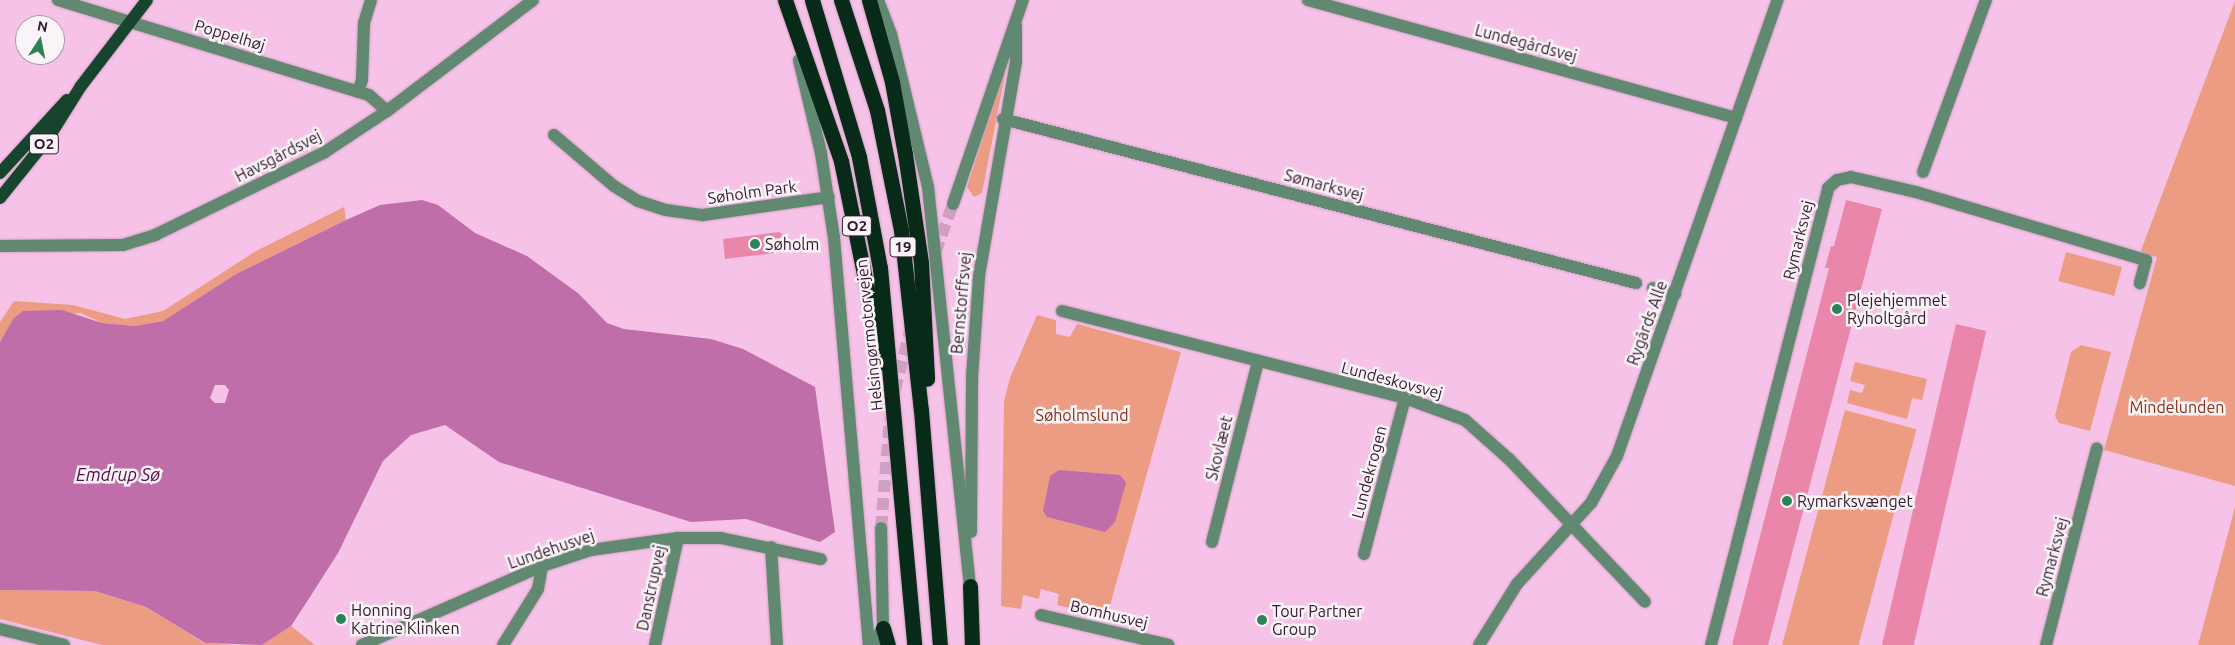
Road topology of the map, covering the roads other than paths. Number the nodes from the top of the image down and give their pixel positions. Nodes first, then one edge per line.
1 (58, 0) edge
2 (147, 0) edge
3 (371, 0) edge
4 (533, 0) edge
5 (781, 0) edge
6 (785, 0) edge
7 (812, 0) edge
8 (841, 0) edge
9 (869, 0) edge
10 (878, 0) edge
11 (1023, 0) edge
12 (1308, 0) edge
13 (1778, 0) edge
14 (1986, 0) edge
15 (131, 22) junction
16 (1016, 26) junction
17 (81, 86) junction
18 (358, 92) junction
19 (387, 111) junction
20 (1736, 118) junction
21 (1003, 119) junction
22 (554, 135) dead end
23 (1924, 172) dead end
24 (0, 173) edge
25 (828, 197) junction
26 (0, 198) edge
27 (953, 204) tunnel mouth
28 (0, 246) edge
29 (1636, 283) dead end
30 (2140, 283) dead end
31 (1652, 288) dead end
32 (1675, 294) junction
33 (1062, 311) dead end
34 (1258, 361) junction
35 (1405, 398) junction
36 (2097, 448) dead end
37 (900, 459) junction
38 (928, 501) junction
39 (1570, 524) junction
40 (881, 528) tunnel mouth
41 (678, 538) junction
42 (1212, 542) dead end
43 (771, 546) junction
44 (1364, 554) dead end
45 (821, 559) dead end
46 (542, 566) junction
47 (970, 586) junction
48 (1645, 602) dead end
49 (1041, 614) dead end
50 (884, 628) junction
51 (0, 629) edge
52 (64, 645) edge
53 (362, 645) edge
54 (502, 645) edge
55 (655, 645) edge
56 (777, 645) edge
57 (869, 645) edge
58 (880, 645) edge
59 (888, 645) edge
60 (914, 645) edge
61 (940, 645) edge
62 (972, 645) edge
63 (977, 645) edge
64 (1169, 645) edge
65 (1479, 645) edge
66 (1711, 645) edge
67 (2046, 645) edge

1 - 15 street, Poppelhøj
2 - 15 main road, O2
3 - 18 street
4 - 19 street, Havsgårdsvej
5 - 25 street
6 - 37 highway, O2
7 - 37 highway, Helsingørmotorvejen / 19
8 - 38 highway, 19
9 - 38 highway
10 - 47 street
11 - 16 street, Bernstorffsvej
12 - 20 street, Lundegårdsvej
13 - 20 street, Rygårds Alle
14 - 23 street
15 - 17 main road, O2
15 - 18 street, Poppelhøj
16 - 21 street, Bernstorffsvej
16 - 27 street, Bernstorffsvej
17 - 24 main road, O2
17 - 26 main road, O2
18 - 19 street, Poppelhøj
19 - 28 street, Havsgårdsvej
20 - 32 street, Rygårds Alle
21 - 29 street, Sømarksvej
21 - 47 street, Bernstorffsvej
22 - 25 street, Søholm Park
25 - 57 street
30 - 66 street, Rymarksvej
31 - 32 street
32 - 39 street, Rygårds Alle
33 - 34 street, Lundeskovsvej
34 - 35 street, Lundeskovsvej
34 - 42 street, Skovlæet
35 - 39 street, Lundeskovsvej
35 - 44 street, Lundekrogen
36 - 67 street, Rymarksvej
37 - 60 highway, Helsingørmotorvejen / 19
38 - 61 highway, 19
39 - 48 street, Lundeskovsvej
39 - 65 street, Rygårds Alle
40 - 50 street
41 - 43 street, Lundehusvej
41 - 46 street, Lundehusvej
41 - 55 street, Danstrupvej
43 - 45 street, Lundehusvej
43 - 56 street
46 - 53 street, Lundehusvej
46 - 54 street
47 - 62 highway
47 - 63 street
49 - 64 street, Bomhusvej
50 - 58 street
50 - 59 highway
51 - 52 street

